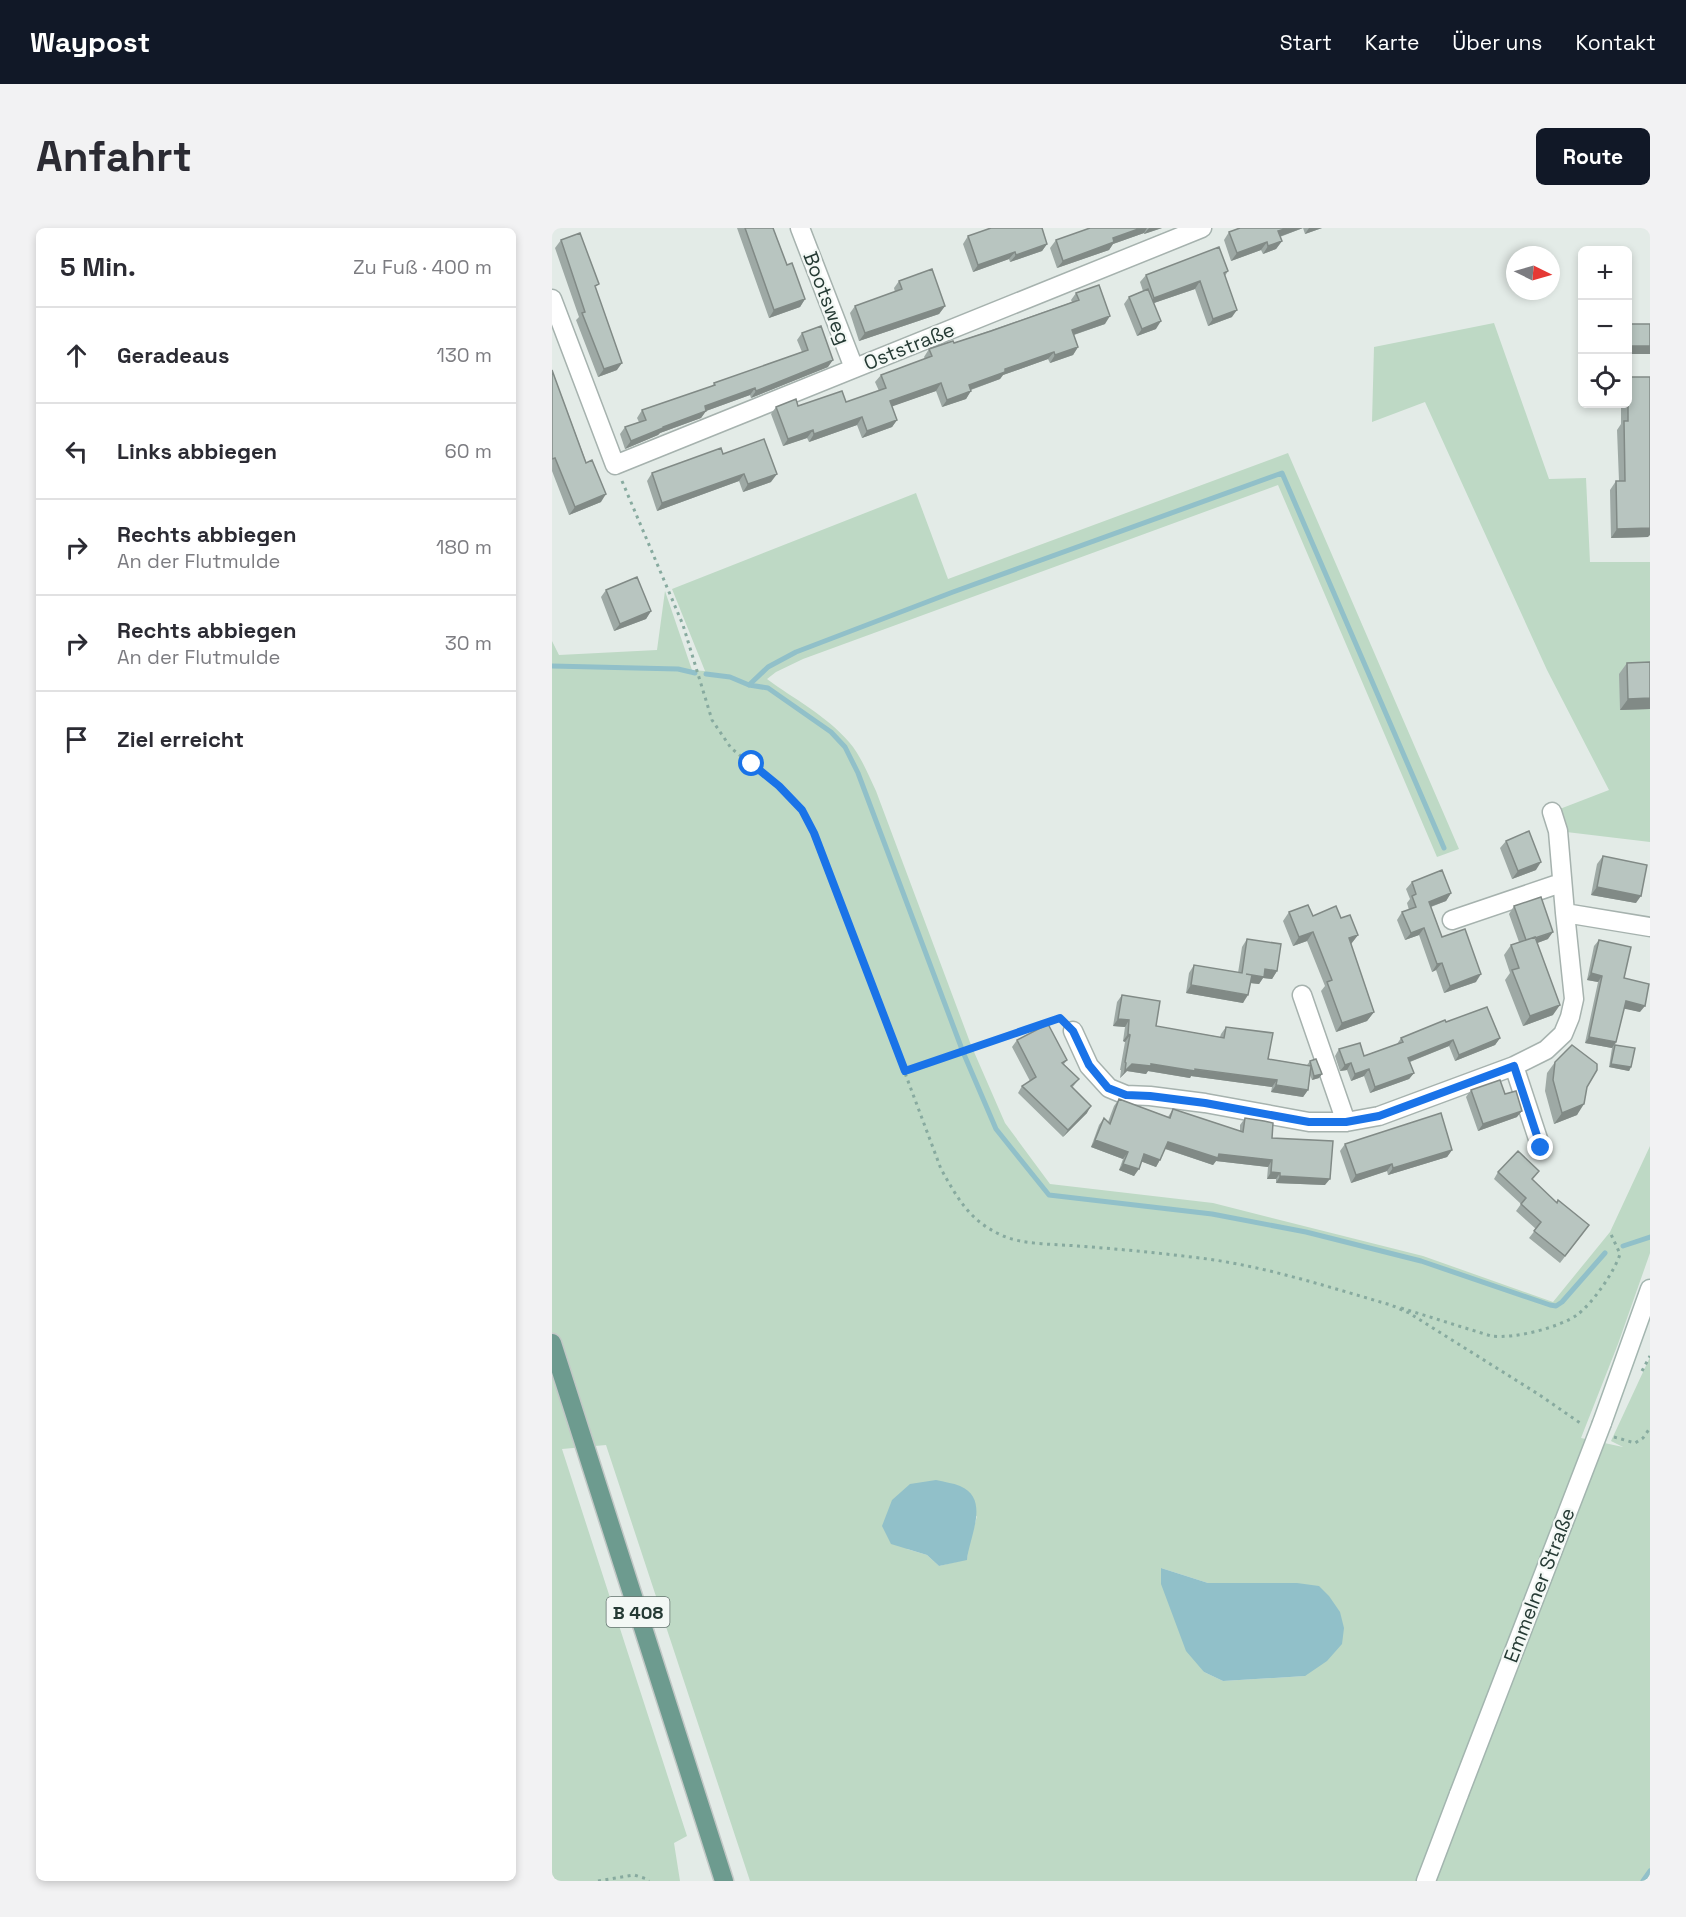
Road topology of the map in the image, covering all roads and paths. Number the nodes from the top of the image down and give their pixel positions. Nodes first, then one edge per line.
1 (800, 228) edge
2 (1202, 228) edge
3 (552, 298) edge
4 (854, 368) junction
5 (615, 465) junction
6 (1551, 812) dead end
7 (1561, 883) junction
8 (1565, 913) junction
9 (1452, 920) dead end
10 (1650, 927) edge
11 (1302, 995) dead end
12 (1073, 1031) joint
13 (1514, 1066) junction
14 (905, 1071) junction
15 (1346, 1122) junction
16 (1541, 1148) dead end
17 (1610, 1232) dead end
18 (1650, 1289) edge
19 (1390, 1305) junction
20 (552, 1343) edge
21 (1598, 1427) junction
22 (1650, 1428) edge
23 (598, 1881) edge
24 (649, 1881) edge
25 (724, 1881) edge
26 (1426, 1881) edge

1 - 4 street, Bootsweg
2 - 4 street, Oststraße
3 - 5 street
4 - 5 street, Oststraße
5 - 14 path
6 - 7 street
7 - 8 street
7 - 9 street
8 - 10 street
8 - 13 street
11 - 15 street
12 - 14 path
12 - 15 street
13 - 15 street
13 - 16 street
14 - 19 path
17 - 19 path
18 - 21 street, Emmelner Straße
19 - 21 path
20 - 25 main road, B 408
21 - 22 path
21 - 26 street, Emmelner Straße, bridge
23 - 24 path

